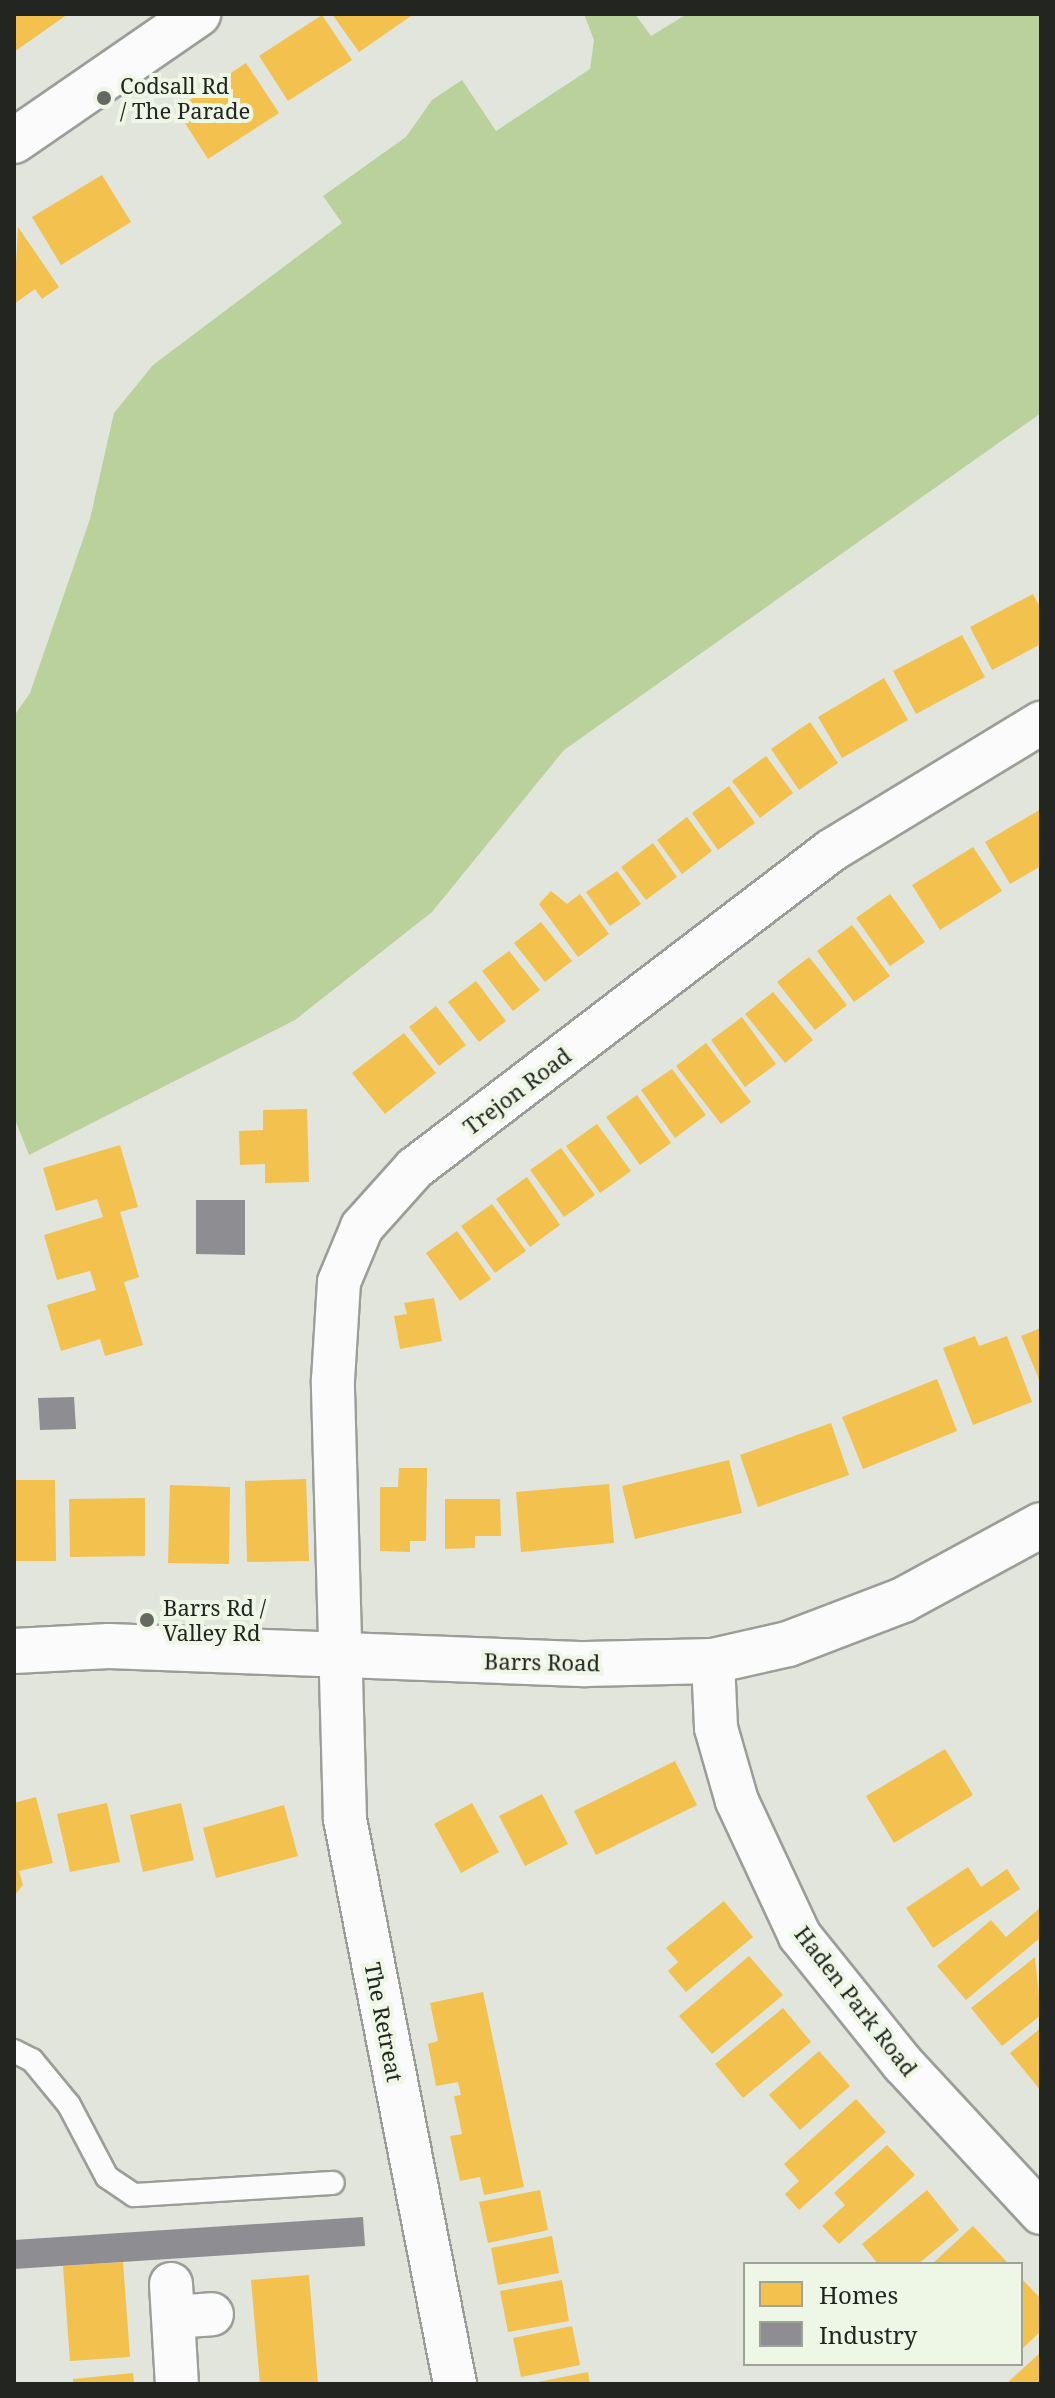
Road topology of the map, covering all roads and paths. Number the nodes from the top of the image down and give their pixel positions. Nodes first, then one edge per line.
1 (198, 14) edge
2 (14, 141) edge
3 (1041, 723) edge
4 (1041, 1525) edge
5 (14, 1651) edge
6 (337, 1657) junction
7 (713, 1661) junction
8 (14, 2051) edge
9 (333, 2183) dead end
10 (1041, 2213) edge
11 (185, 2305) dead end
12 (177, 2384) edge
13 (455, 2384) edge

1 - 2 street
3 - 6 street, Trejon Road
4 - 7 street, Barrs Road
5 - 6 street, Barrs Road
6 - 7 street, Barrs Road
6 - 13 street, The Retreat
7 - 10 street, Haden Park Road
8 - 9 lane
11 - 12 street

